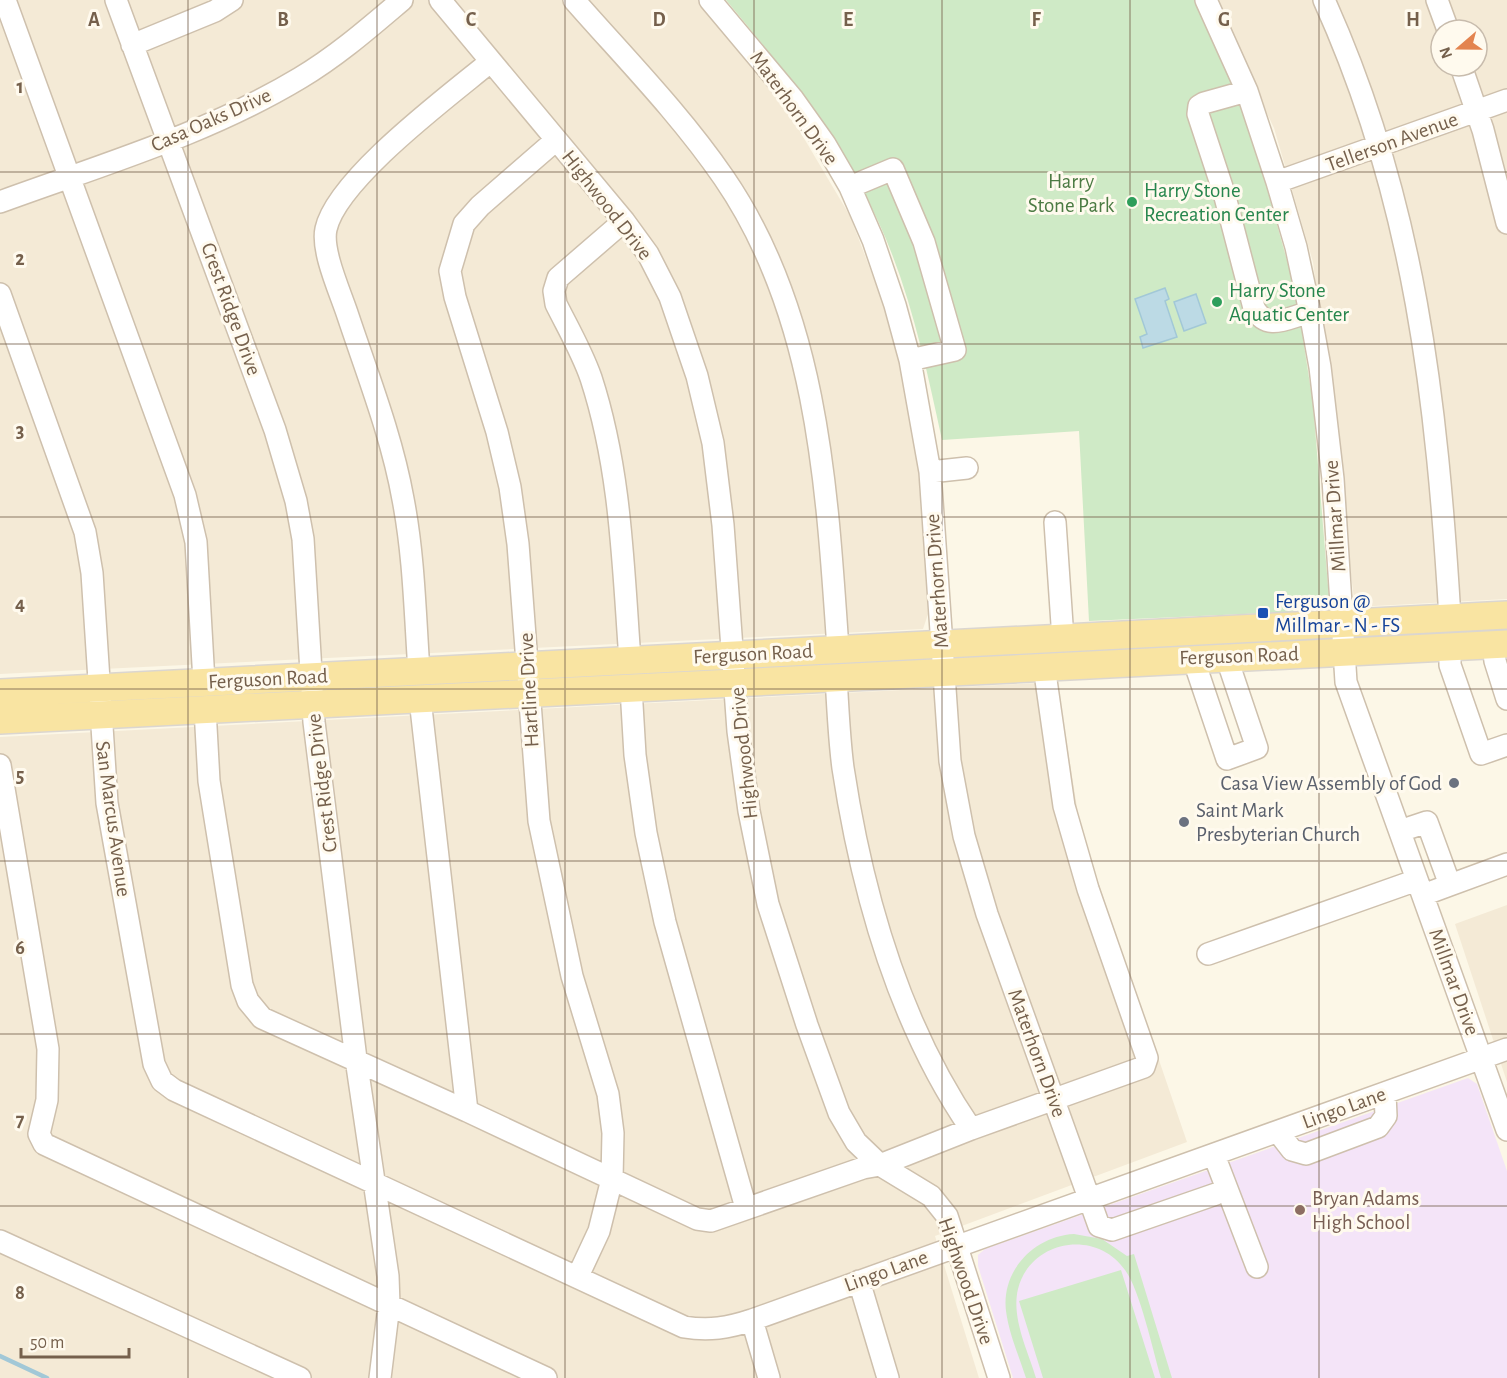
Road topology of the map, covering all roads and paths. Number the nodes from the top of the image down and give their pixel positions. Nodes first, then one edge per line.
1 (5, 0) edge
2 (116, 0) edge
3 (232, 0) edge
4 (402, 0) edge
5 (440, 0) edge
6 (574, 0) edge
7 (710, 0) edge
8 (1206, 0) edge
9 (1324, 0) edge
10 (1437, 0) edge
11 (1444, 18) edge
12 (132, 45) junction
13 (490, 62) junction
14 (1465, 78) edge
15 (1239, 93) junction
16 (1507, 100) edge
17 (1477, 111) junction
18 (556, 140) junction
19 (168, 141) junction
20 (1381, 146) junction
21 (69, 177) junction
22 (1277, 182) junction
23 (850, 187) junction
24 (0, 202) edge
25 (624, 221) junction
26 (1507, 223) edge
27 (0, 294) edge
28 (1310, 312) junction
29 (910, 360) junction
30 (967, 468) dead end
31 (930, 472) junction
32 (1055, 522) dead end
33 (1507, 615) edge
34 (1450, 618) junction
35 (1343, 625) junction
36 (1063, 639) junction
37 (1500, 644) edge
38 (1450, 648) junction
39 (838, 650) junction
40 (1344, 652) junction
41 (734, 655) junction
42 (1226, 656) junction
43 (942, 658) junction
44 (1193, 658) junction
45 (630, 660) junction
46 (527, 666) junction
47 (1044, 666) junction
48 (419, 671) junction
49 (836, 678) junction
50 (204, 682) junction
51 (736, 683) junction
52 (632, 688) junction
53 (311, 690) junction
54 (0, 693) edge
55 (529, 694) junction
56 (420, 699) junction
57 (1507, 699) edge
58 (99, 701) junction
59 (205, 709) junction
60 (0, 720) edge
61 (1507, 745) edge
62 (0, 765) edge
63 (1400, 831) junction
64 (1507, 864) edge
65 (1450, 885) junction
66 (1420, 887) junction
67 (1208, 954) dead end
68 (1507, 1049) edge
69 (356, 1059) junction
70 (1481, 1059) junction
71 (1385, 1093) junction
72 (1054, 1101) junction
73 (467, 1111) junction
74 (970, 1130) junction
75 (1507, 1130) edge
76 (1278, 1132) junction
77 (1214, 1155) junction
78 (880, 1166) junction
79 (612, 1179) junction
80 (375, 1185) junction
81 (1216, 1194) dead end
82 (1090, 1199) junction
83 (747, 1208) junction
84 (0, 1241) edge
85 (958, 1245) junction
86 (1257, 1267) dead end
87 (578, 1276) junction
88 (859, 1281) junction
89 (389, 1305) junction
90 (752, 1320) junction
91 (300, 1378) edge
92 (380, 1378) edge
93 (546, 1378) edge
94 (769, 1378) edge
95 (888, 1378) edge
96 (999, 1378) edge

1 - 21 street
2 - 12 street, Crest Ridge Drive
3 - 12 street
4 - 19 street, Casa Oaks Drive
5 - 13 street, Highwood Drive
6 - 39 street
7 - 23 street, Materhorn Drive
8 - 15 street, Millmar Drive
9 - 20 street
10 - 11 street
12 - 19 street, Crest Ridge Drive
13 - 18 street, Highwood Drive
13 - 48 street
14 - 17 street
15 - 22 street, Millmar Drive
15 - 28 street
16 - 17 street, Tellerson Avenue
17 - 20 street, Tellerson Avenue
17 - 26 street
18 - 25 street, Highwood Drive
18 - 46 street, Hartline Drive
19 - 21 street, Casa Oaks Drive
19 - 53 street, Crest Ridge Drive
20 - 22 street, Tellerson Avenue
20 - 34 street
21 - 24 street, Casa Oaks Drive
21 - 50 street
22 - 28 street, Millmar Drive
23 - 29 street, Materhorn Drive
23 - 29 street
25 - 41 street, Highwood Drive
25 - 45 street
27 - 58 street, San Marcus Avenue
28 - 35 street, Millmar Drive
29 - 31 street, Materhorn Drive
30 - 31 street
31 - 43 street, Materhorn Drive
32 - 36 street
33 - 34 main road, Ferguson Road
34 - 35 main road, Ferguson Road
35 - 36 main road, Ferguson Road
35 - 40 street, Millmar Drive
36 - 43 main road, Ferguson Road
37 - 38 main road, Ferguson Road
37 - 57 street
38 - 40 main road, Ferguson Road
38 - 61 street
39 - 41 main road, Ferguson Road
39 - 43 main road, Ferguson Road
40 - 42 main road, Ferguson Road
40 - 63 street, Millmar Drive
41 - 45 main road, Ferguson Road
41 - 51 street, Highwood Drive
42 - 44 main road, Ferguson Road
42 - 44 street
43 - 47 main road, Ferguson Road
43 - 49 main road, Ferguson Road
43 - 72 street, Materhorn Drive
44 - 47 main road, Ferguson Road
45 - 46 main road, Ferguson Road
46 - 48 main road, Ferguson Road
46 - 55 street, Hartline Drive
47 - 72 street
48 - 53 main road, Ferguson Road
49 - 51 main road, Ferguson Road
49 - 74 street
50 - 53 main road, Ferguson Road
50 - 58 main road, Ferguson Road
51 - 52 main road, Ferguson Road
51 - 78 street, Highwood Drive
52 - 55 main road, Ferguson Road
52 - 83 street
53 - 56 main road, Ferguson Road
53 - 59 main road, Ferguson Road
53 - 69 street, Crest Ridge Drive
54 - 58 main road, Ferguson Road
55 - 56 main road, Ferguson Road
55 - 79 street, Hartline Drive
56 - 73 street
58 - 59 main road, Ferguson Road
58 - 60 main road, Ferguson Road
58 - 80 street, San Marcus Avenue
59 - 69 street
62 - 89 street
63 - 65 street
63 - 66 street, Millmar Drive
64 - 65 street
65 - 66 street
66 - 67 street
66 - 70 street, Millmar Drive
68 - 70 street, Lingo Lane
69 - 73 street
69 - 80 street, Crest Ridge Drive
70 - 71 street, Lingo Lane
70 - 75 street, Millmar Drive
71 - 76 street, Lingo Lane
71 - 76 street
72 - 74 street
72 - 82 street, Materhorn Drive
73 - 79 street
74 - 78 street
76 - 77 street, Lingo Lane
77 - 82 street, Lingo Lane
77 - 86 street
78 - 83 street
78 - 85 street, Highwood Drive
79 - 83 street
79 - 87 street, Hartline Drive
80 - 87 street, Lingo Lane
80 - 89 street, Crest Ridge Drive
81 - 82 street, Materhorn Drive
82 - 85 street, Lingo Lane
84 - 91 street
85 - 88 street, Lingo Lane
85 - 96 street, Highwood Drive
87 - 90 street, Lingo Lane
88 - 90 street, Lingo Lane
88 - 95 street
89 - 92 street, Crest Ridge Drive
89 - 93 street
90 - 94 street

